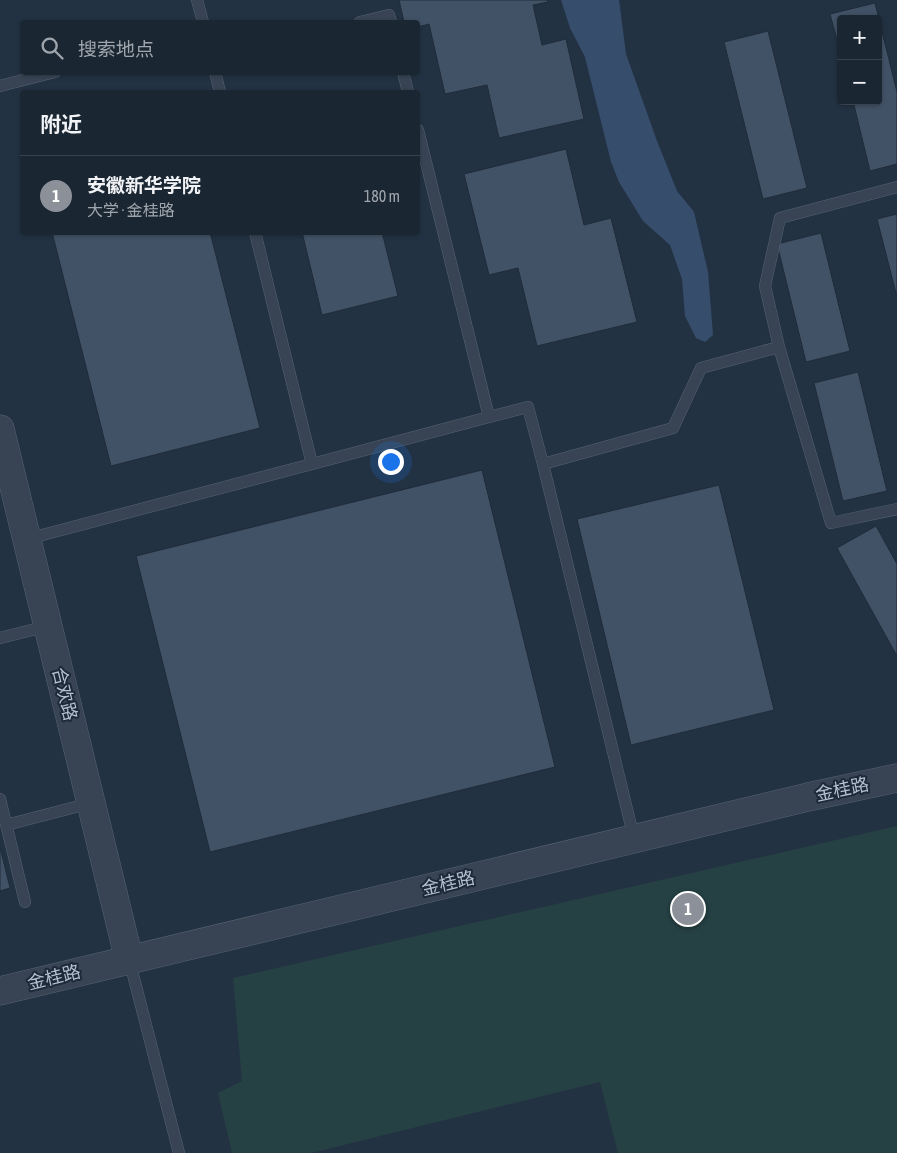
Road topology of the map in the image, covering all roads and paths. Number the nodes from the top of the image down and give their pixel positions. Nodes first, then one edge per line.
1 (197, 0) edge
2 (202, 20) edge
3 (368, 20) edge
4 (390, 20) edge
5 (43, 75) edge
6 (216, 75) edge
7 (404, 75) edge
8 (0, 86) edge
9 (220, 90) edge
10 (408, 90) edge
11 (420, 138) edge
12 (897, 187) edge
13 (256, 235) edge
14 (779, 347) junction
15 (489, 417) junction
16 (0, 429) edge
17 (312, 464) junction
18 (543, 464) junction
19 (897, 509) edge
20 (27, 539) junction
21 (48, 626) junction
22 (0, 638) edge
23 (897, 778) edge
24 (0, 799) edge
25 (91, 803) junction
26 (6, 824) junction
27 (634, 838) junction
28 (25, 902) dead end
29 (129, 959) junction
30 (0, 990) edge
31 (179, 1153) edge

1 - 2 lane
3 - 4 lane
5 - 8 lane
6 - 9 lane
7 - 10 lane
11 - 15 lane
12 - 14 lane
13 - 17 lane
14 - 18 lane
14 - 19 lane
15 - 17 lane
15 - 18 lane
16 - 20 street, 合欢路
17 - 20 lane
18 - 27 lane
20 - 21 street, 合欢路
21 - 22 lane
21 - 25 street, 合欢路
23 - 27 street, 金桂路
24 - 26 lane
25 - 26 lane
25 - 29 street, 合欢路
26 - 28 lane
27 - 29 street, 金桂路
29 - 30 street, 金桂路
29 - 31 lane

